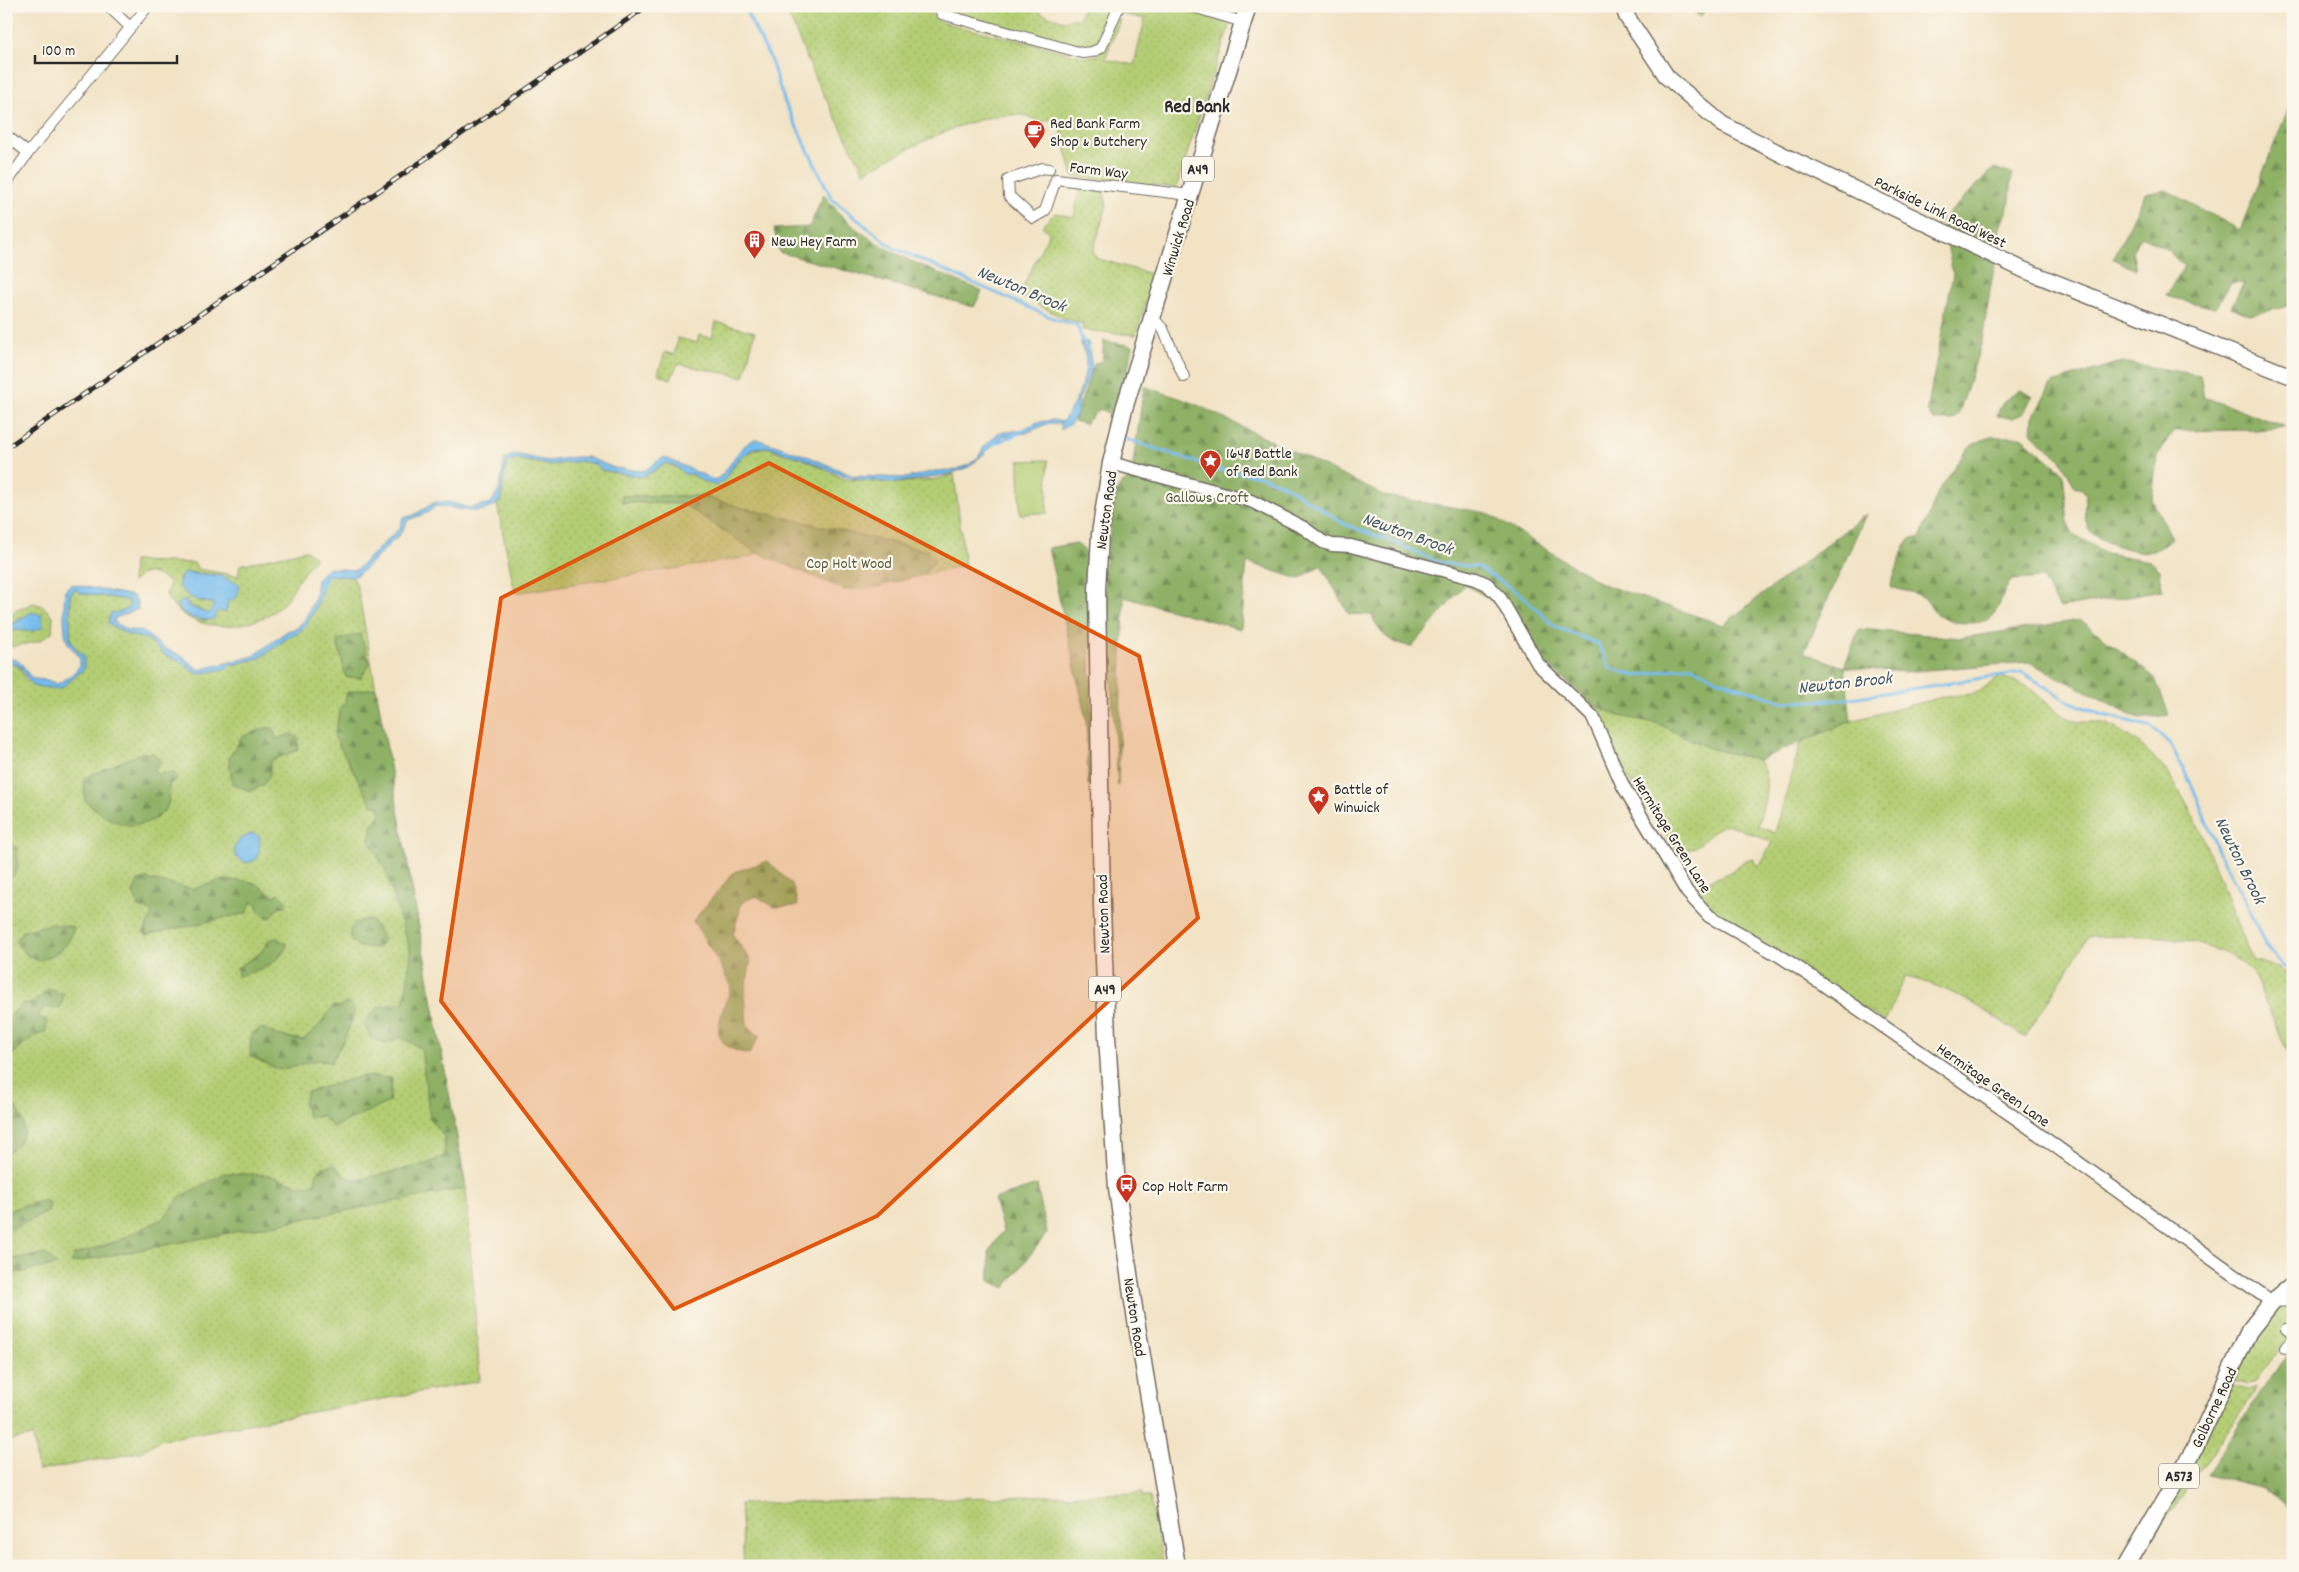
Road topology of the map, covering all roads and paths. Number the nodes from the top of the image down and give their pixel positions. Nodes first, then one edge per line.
1 (108, 6) edge
2 (148, 6) edge
3 (938, 6) edge
4 (1119, 6) edge
5 (1190, 6) edge
6 (1623, 6) edge
7 (1223, 10) edge
8 (1246, 14) edge
9 (130, 27) junction
10 (6, 135) edge
11 (28, 153) junction
12 (1049, 169) dead end
13 (6, 184) edge
14 (1190, 195) junction
15 (1152, 317) junction
16 (1184, 377) dead end
17 (2293, 377) edge
18 (1124, 409) joint
19 (1111, 463) junction
20 (2293, 1285) edge
21 (2293, 1301) edge
22 (2272, 1302) junction
23 (2293, 1340) edge
24 (2285, 1348) dead end
25 (1177, 1566) edge
26 (2126, 1566) edge

1 - 9 street
2 - 9 street
3 - 4 street
5 - 7 street
6 - 17 main road, Parkside Link Road West
7 - 8 street
8 - 14 main road, Winwick Road / A49
9 - 11 street
10 - 11 street
11 - 13 street
12 - 14 street, Farm Way
14 - 15 main road, Winwick Road / A49
15 - 16 street
15 - 18 main road, Winwick Road / A49
18 - 19 main road, Newton Road / A49
19 - 22 street, Hermitage Green Lane
19 - 25 main road, Newton Road / A49
20 - 22 main road, Golborne Road / A573
21 - 22 street
22 - 26 main road, Golborne Road / A573
23 - 24 street

